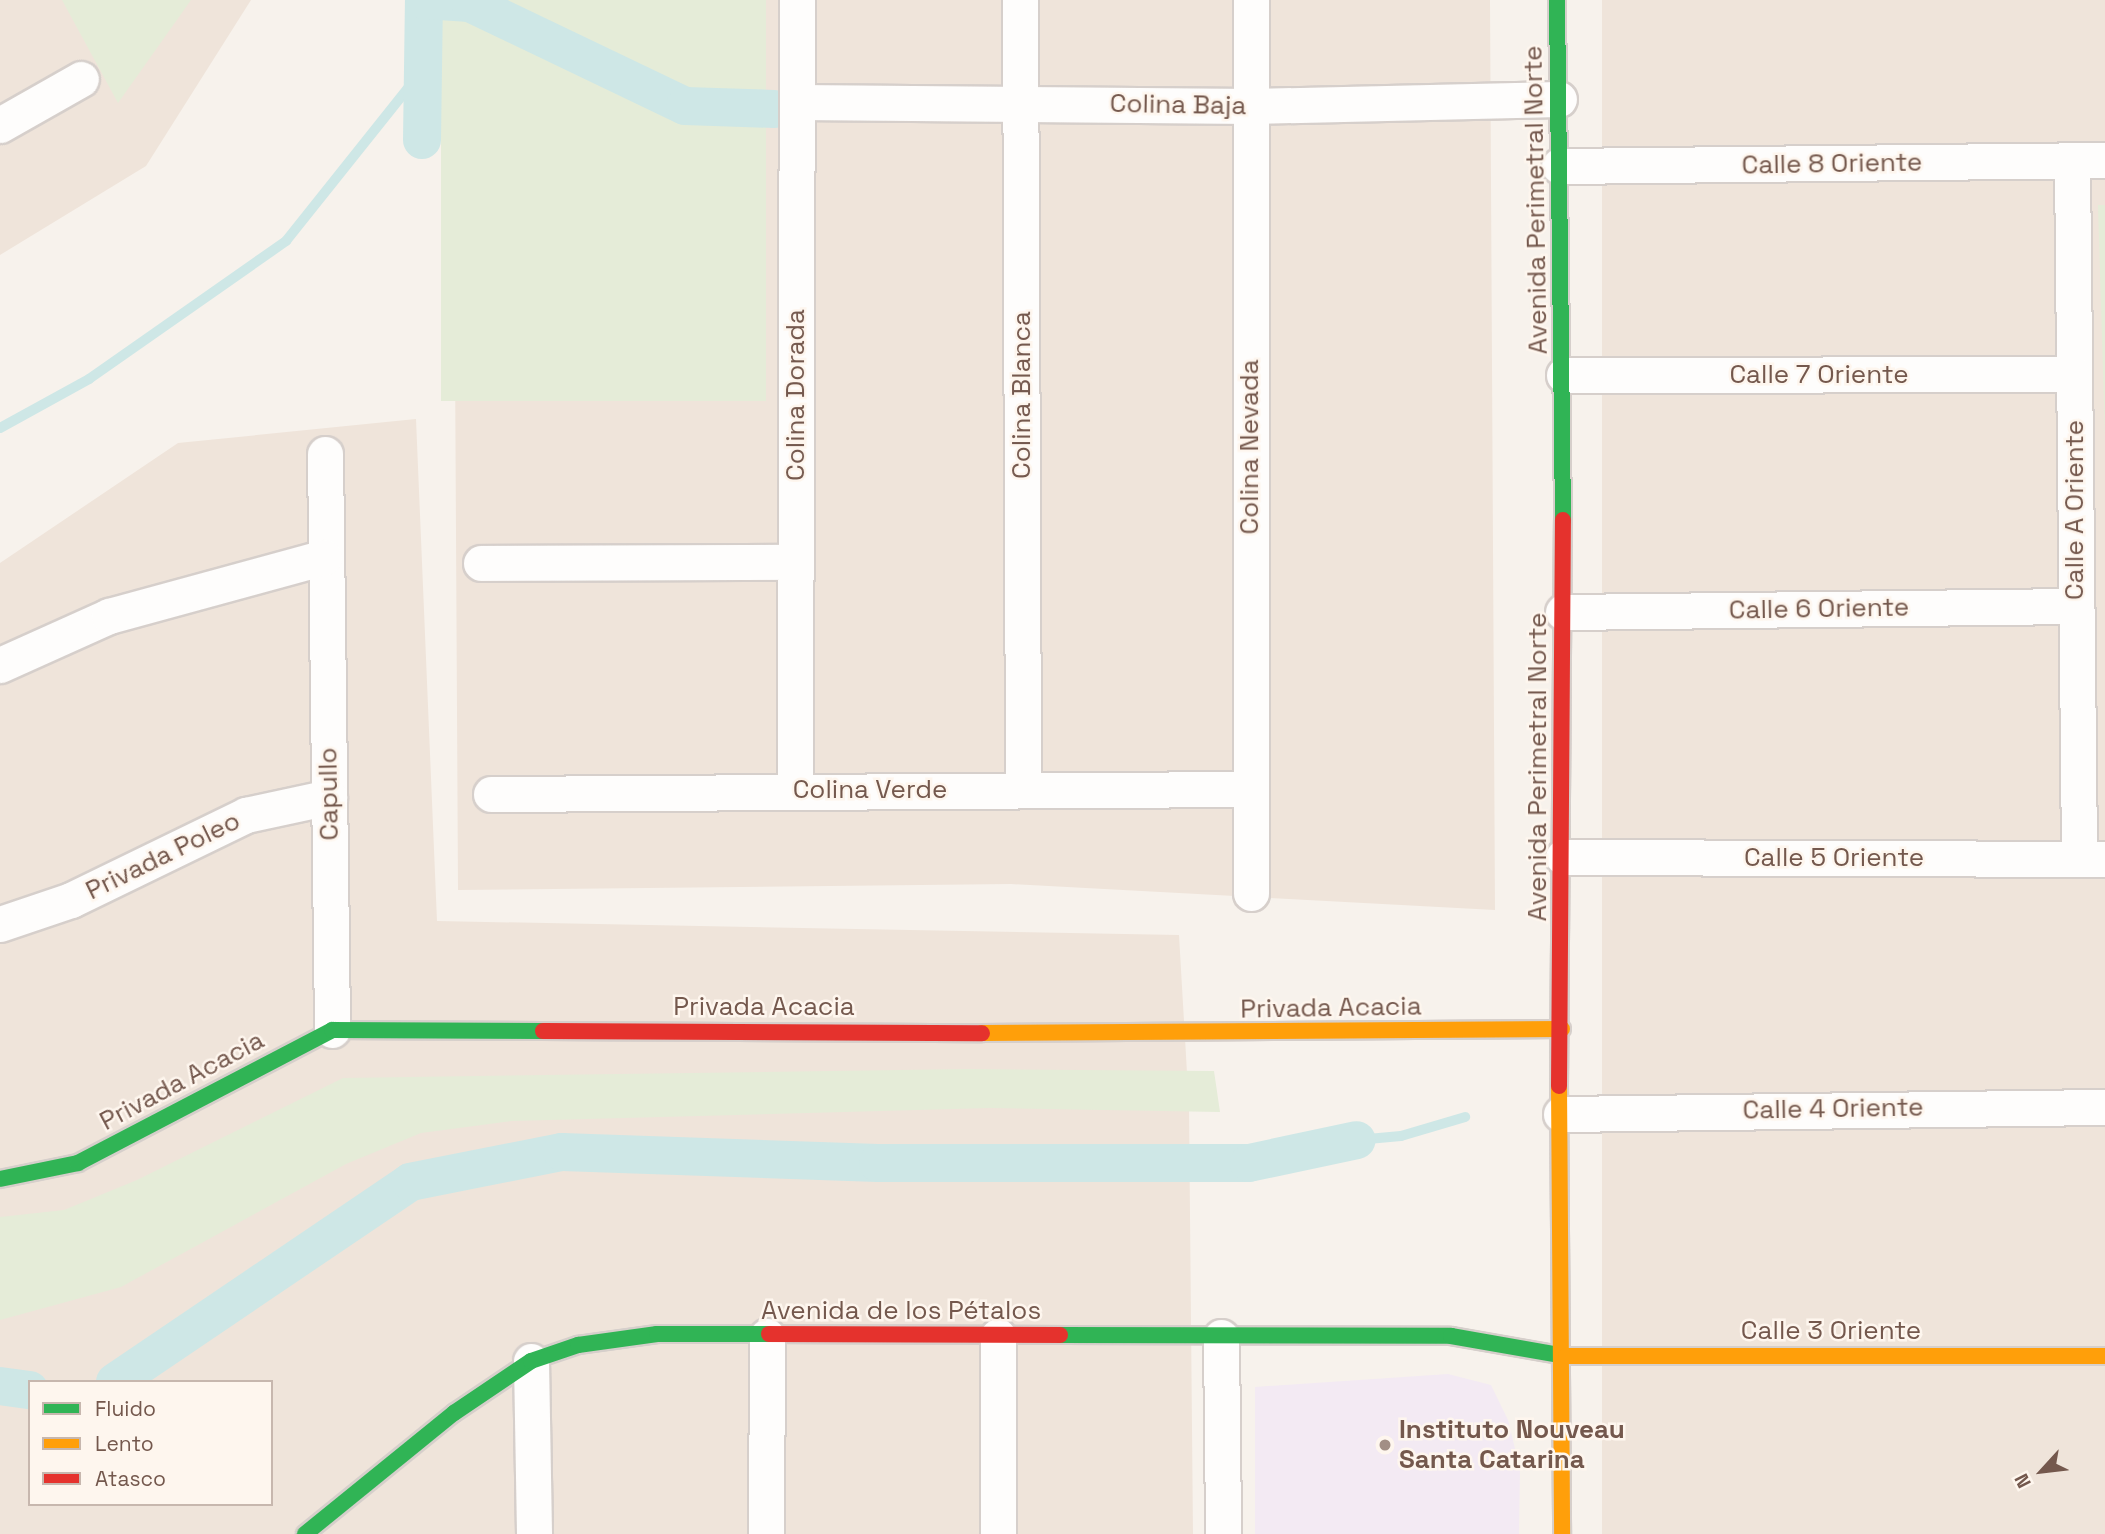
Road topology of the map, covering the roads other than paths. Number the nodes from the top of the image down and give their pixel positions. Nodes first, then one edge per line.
1 (797, 0) edge
2 (1020, 0) edge
3 (1251, 0) edge
4 (1558, 0) edge
5 (81, 79) dead end
6 (1559, 99) junction
7 (798, 102) junction
8 (1021, 103) junction
9 (1252, 106) junction
10 (0, 125) edge
11 (2089, 161) edge
12 (1559, 166) junction
13 (2074, 374) junction
14 (1564, 375) junction
15 (325, 454) dead end
16 (324, 557) junction
17 (794, 562) junction
18 (481, 563) dead end
19 (2075, 606) junction
20 (1563, 612) junction
21 (0, 666) edge
22 (1023, 789) junction
23 (1248, 789) junction
24 (795, 791) junction
25 (491, 794) dead end
26 (329, 797) junction
27 (1563, 857) junction
28 (2092, 859) edge
29 (1251, 893) dead end
30 (0, 924) edge
31 (332, 1030) junction
32 (1562, 1030) junction
33 (2105, 1107) edge
34 (1561, 1114) junction
35 (0, 1179) edge
36 (767, 1336) junction
37 (998, 1336) junction
38 (1221, 1337) junction
39 (1557, 1356) junction
40 (2105, 1356) edge
41 (531, 1361) junction
42 (305, 1534) edge
43 (534, 1534) edge
44 (766, 1534) edge
45 (998, 1534) edge
46 (1223, 1534) edge
47 (1562, 1534) edge

1 - 7 street, Colina Dorada
2 - 8 street, Colina Blanca
3 - 9 street, Colina Nevada
4 - 6 street, Avenida Perimetral Norte
5 - 10 street
6 - 9 street, Colina Baja
6 - 12 street, Avenida Perimetral Norte
7 - 8 street, Colina Baja
7 - 17 street, Colina Dorada
8 - 9 street, Colina Baja
8 - 22 street, Colina Blanca
9 - 23 street, Colina Nevada
11 - 12 street, Calle 8 Oriente
11 - 13 street, Calle A Oriente
12 - 14 street, Avenida Perimetral Norte
13 - 14 street, Calle 7 Oriente
13 - 19 street, Calle A Oriente
14 - 20 street, Avenida Perimetral Norte
15 - 16 street, Capullo
16 - 21 street
16 - 26 street, Capullo
17 - 18 street
17 - 24 street, Colina Dorada
19 - 20 street, Calle 6 Oriente
19 - 28 street, Calle A Oriente
20 - 27 street, Avenida Perimetral Norte
22 - 23 street, Colina Verde
22 - 24 street, Colina Verde
23 - 29 street, Colina Nevada
24 - 25 street, Colina Verde
26 - 30 street, Privada Poleo
26 - 31 street, Capullo
27 - 28 street, Calle 5 Oriente
27 - 32 street, Avenida Perimetral Norte
31 - 32 street, Privada Acacia
31 - 35 street, Privada Acacia
32 - 34 street, Avenida Perimetral Norte
33 - 34 street, Calle 4 Oriente
34 - 39 street, Avenida Perimetral Norte
36 - 37 street, Avenida de los Pétalos
36 - 41 street, Avenida de los Pétalos
36 - 44 street
37 - 38 street, Avenida de los Pétalos
37 - 45 street
38 - 39 street, Avenida de los Pétalos
38 - 46 street
39 - 40 street, Calle 3 Oriente
39 - 47 street, Avenida Perimetral Norte
41 - 42 street, Avenida de los Pétalos
41 - 43 street

